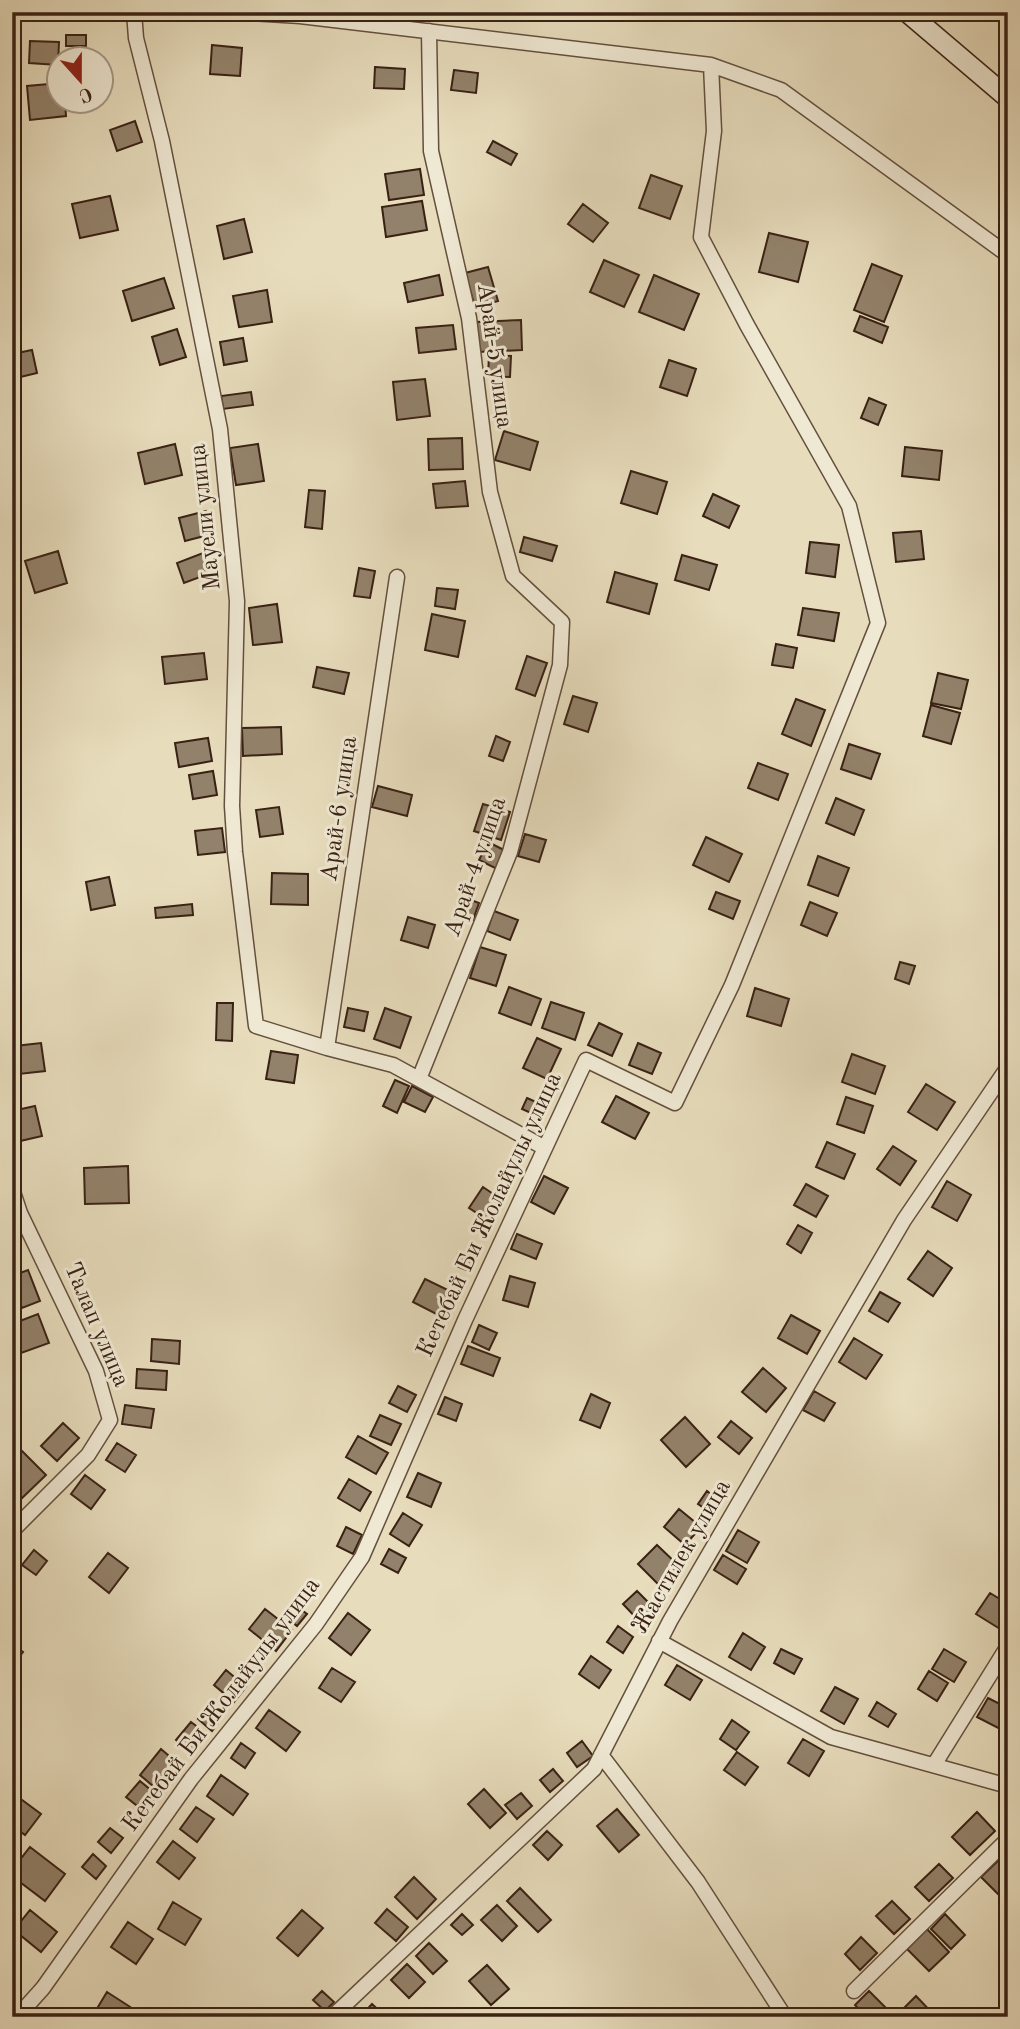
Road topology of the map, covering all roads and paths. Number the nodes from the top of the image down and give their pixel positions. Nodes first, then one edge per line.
1 (134, 12) edge
2 (231, 12) edge
3 (907, 12) edge
4 (429, 31) junction
5 (711, 65) junction
6 (1008, 98) edge
7 (1008, 255) edge
8 (397, 577) dead end
9 (561, 665) joint
10 (327, 1048) junction
11 (1008, 1067) edge
12 (419, 1079) junction
13 (545, 1148) junction
14 (12, 1189) edge
15 (12, 1531) edge
16 (659, 1641) junction
17 (1008, 1646) edge
18 (601, 1755) junction
19 (934, 1765) junction
20 (1008, 1786) edge
21 (1008, 1839) edge
22 (854, 1991) dead end
23 (17, 2017) edge
24 (332, 2017) edge
25 (785, 2017) edge

1 - 10 street, Мауели улица
2 - 4 street
3 - 6 street
4 - 5 street
4 - 9 street, Арай-5 улица
5 - 7 street
5 - 13 street, Кетебай Би Жолайулы улица
8 - 10 street, Арай-6 улица
9 - 12 street, Арай-4 улица
10 - 12 street
11 - 16 street, Жастилек улица
12 - 13 street
13 - 23 street, Кетебай Би Жолайулы улица
14 - 15 street, Талап улица
16 - 18 street, Жастилек улица
16 - 19 street
17 - 19 street
18 - 24 street, Жастилек улица
18 - 25 street
19 - 20 street
21 - 22 street

